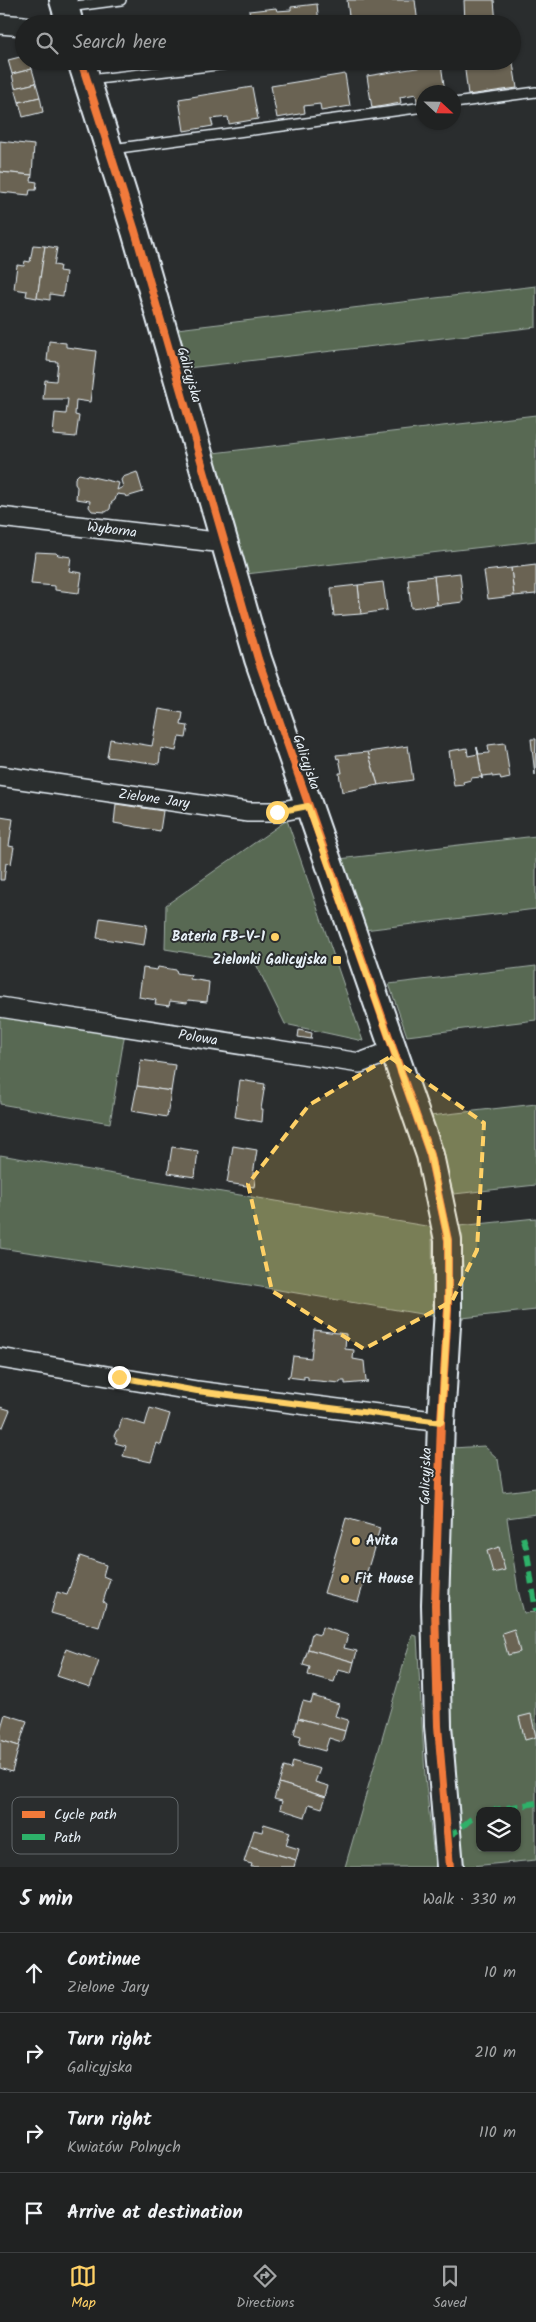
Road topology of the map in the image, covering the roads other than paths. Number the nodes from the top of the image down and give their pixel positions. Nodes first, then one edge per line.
1 (121, 0) edge
2 (66, 10) edge
3 (0, 24) edge
4 (15, 25) edge
5 (101, 70) edge
6 (84, 71) edge
7 (536, 92) edge
8 (461, 102) edge
9 (416, 108) edge
10 (109, 149) junction
11 (0, 517) edge
12 (224, 543) junction
13 (0, 776) edge
14 (308, 806) junction
15 (0, 1007) edge
16 (394, 1050) junction
17 (0, 1358) edge
18 (441, 1422) junction
19 (450, 1867) edge

1 - 2 lane
3 - 4 street
5 - 6 lane
6 - 10 street, Galicyjska
7 - 8 lane
9 - 10 lane
10 - 12 street, Galicyjska
11 - 12 street, Wyborna
12 - 14 street, Galicyjska
13 - 14 street, Zielone Jary
14 - 16 street, Galicyjska
15 - 16 street, Polowa
16 - 18 street, Galicyjska
17 - 18 street
18 - 19 street, Galicyjska

